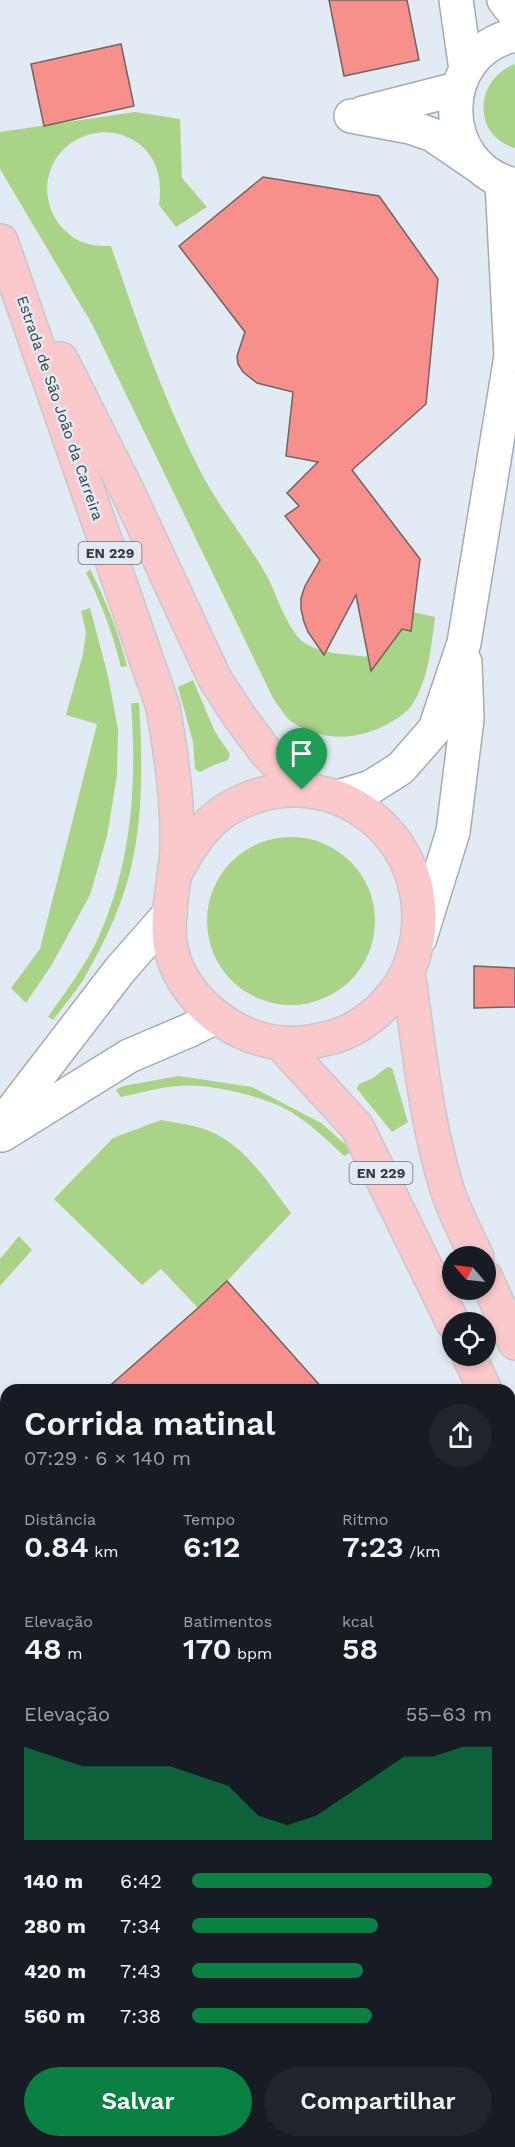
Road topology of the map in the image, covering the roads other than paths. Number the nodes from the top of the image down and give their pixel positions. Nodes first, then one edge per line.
1 (456, 0) edge
2 (504, 0) edge
3 (515, 14) edge
4 (515, 36) edge
5 (462, 80) junction
6 (499, 178) edge
7 (0, 240) edge
8 (513, 350) edge
9 (464, 643) junction
10 (302, 790) junction
11 (338, 797) junction
12 (175, 874) junction
13 (170, 913) junction
14 (413, 957) junction
15 (216, 1017) junction
16 (280, 1043) junction
17 (0, 1126) edge
18 (0, 1136) edge
19 (472, 1246) edge
20 (496, 1300) edge
21 (448, 1312) edge
22 (515, 1343) edge
23 (474, 1366) edge
24 (482, 1384) edge

1 - 5 street
2 - 3 street
4 - 5 street
5 - 6 street
5 - 6 street
6 - 8 street
7 - 10 main road, Estrada de São João da Carreira / EN 229
7 - 12 main road, Estrada de São João da Carreira / EN 229
8 - 9 street
9 - 11 street
9 - 14 street
10 - 11 main road, EN 229
10 - 12 main road, EN 229
11 - 14 main road, EN 229
12 - 13 main road, EN 229
13 - 15 main road, EN 229
13 - 17 street
14 - 16 main road, EN 229
14 - 19 main road, EN 229
15 - 16 main road, EN 229
15 - 18 street
16 - 21 main road, EN 229
20 - 22 main road
23 - 24 main road

